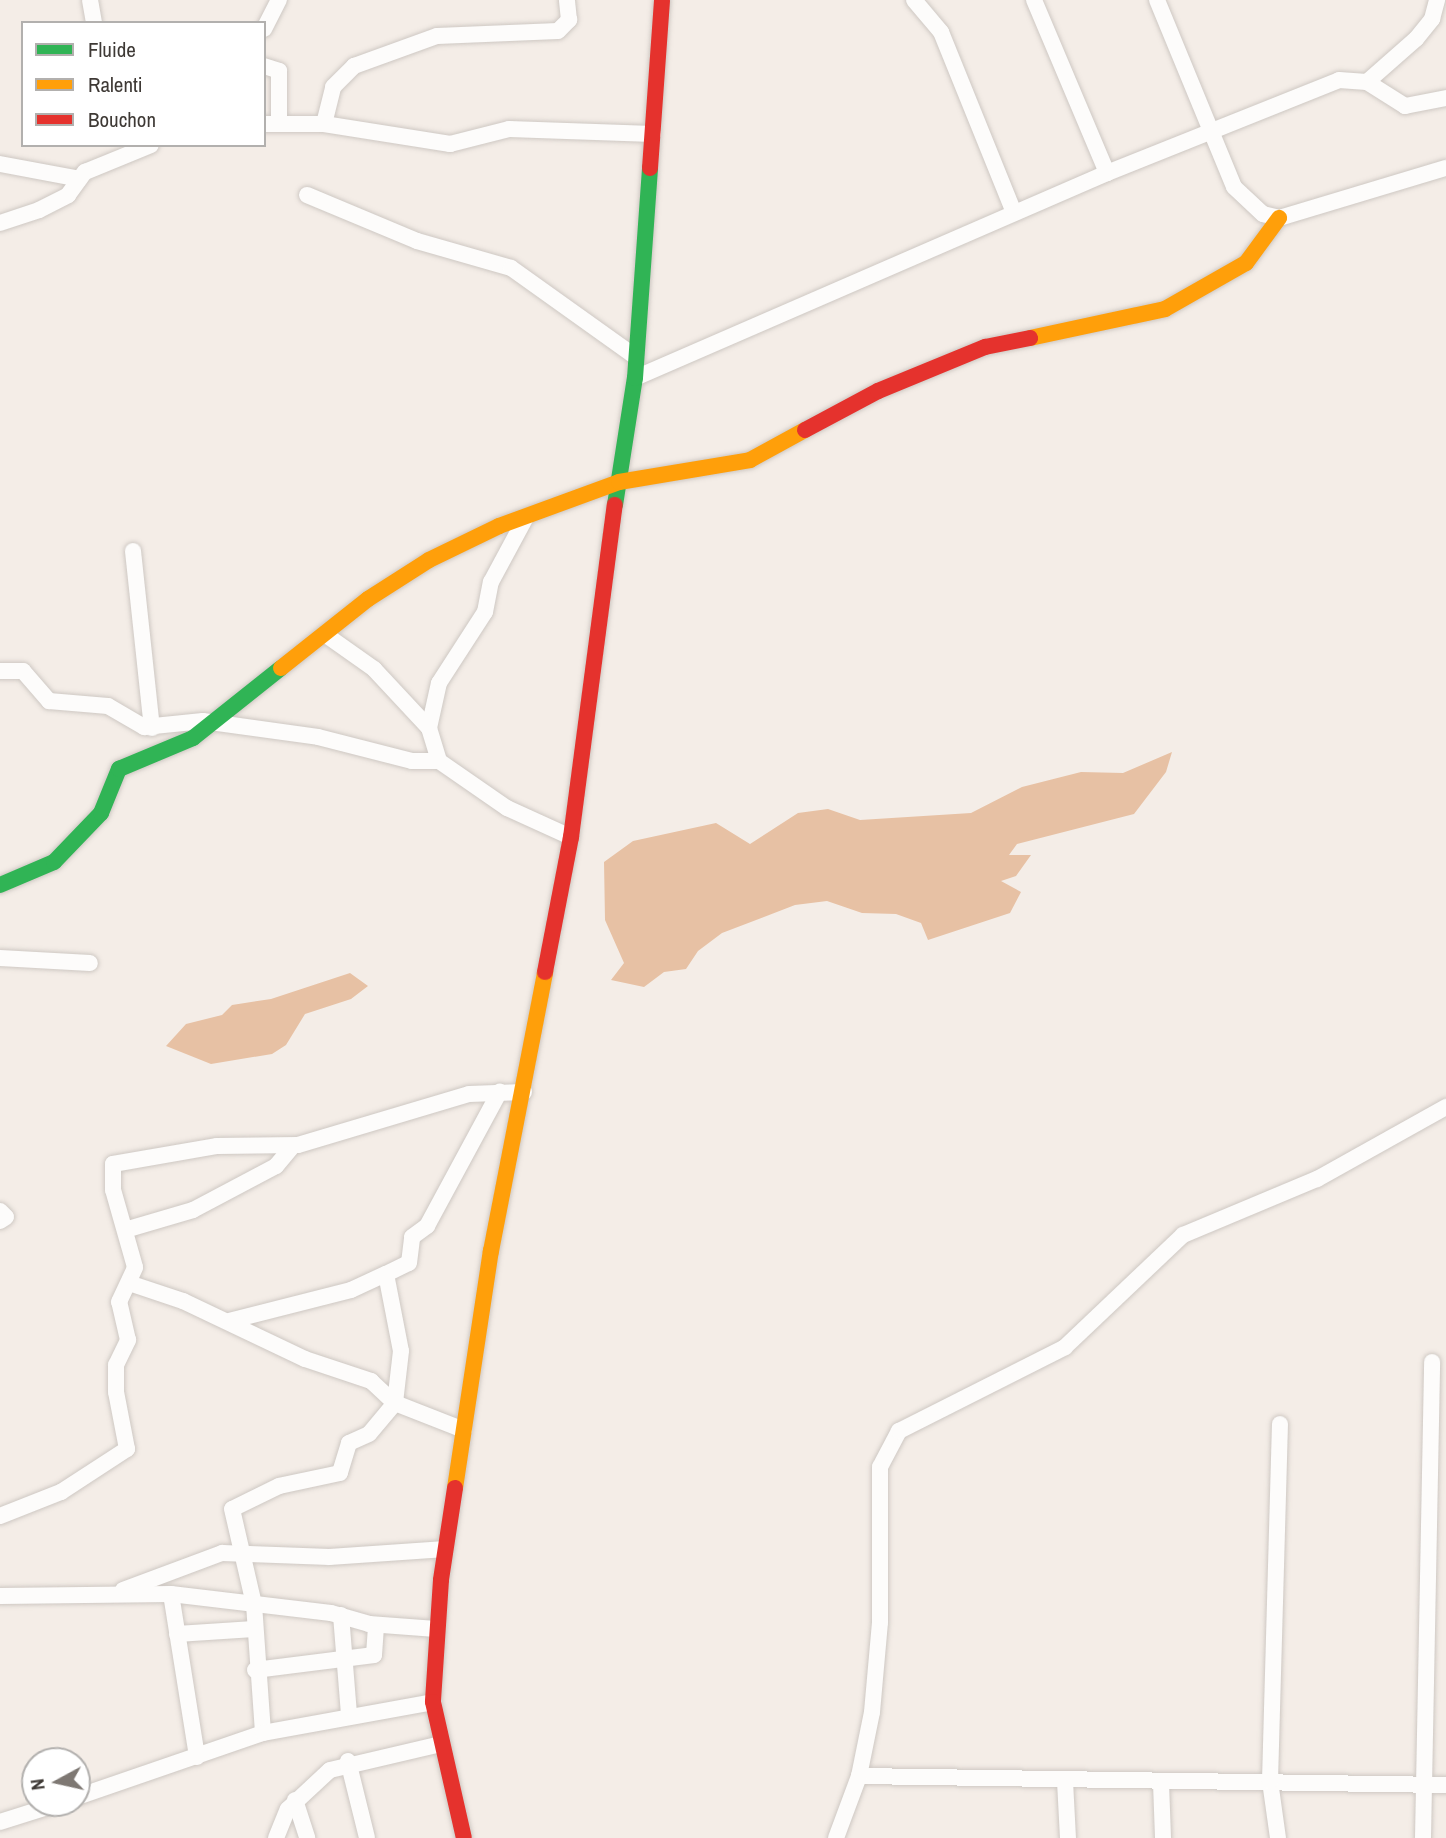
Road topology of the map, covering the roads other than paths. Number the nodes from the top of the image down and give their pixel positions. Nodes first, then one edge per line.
1 (90, 0) edge
2 (279, 0) edge
3 (567, 0) edge
4 (662, 0) edge
5 (914, 0) edge
6 (1034, 0) edge
7 (1157, 0) edge
8 (1437, 0) edge
9 (94, 21) edge
10 (266, 25) edge
11 (266, 67) edge
12 (1367, 82) junction
13 (1446, 98) edge
14 (272, 124) edge
15 (324, 124) junction
16 (1209, 130) junction
17 (653, 134) junction
18 (144, 147) edge
19 (0, 164) edge
20 (1446, 168) edge
21 (1107, 173) junction
22 (80, 179) junction
23 (307, 195) dead end
24 (1014, 213) junction
25 (1279, 218) junction
26 (0, 223) edge
27 (636, 358) junction
28 (635, 378) junction
29 (619, 482) junction
30 (526, 517) junction
31 (133, 551) dead end
32 (326, 635) junction
33 (0, 671) edge
34 (211, 723) junction
35 (152, 728) junction
36 (429, 728) junction
37 (439, 761) junction
38 (571, 837) junction
39 (0, 885) edge
40 (0, 958) edge
41 (90, 963) dead end
42 (500, 1091) junction
43 (524, 1093) junction
44 (1446, 1107) edge
45 (293, 1146) junction
46 (0, 1211) edge
47 (0, 1221) edge
48 (125, 1230) junction
49 (386, 1274) junction
50 (132, 1284) junction
51 (229, 1321) junction
52 (1432, 1362) dead end
53 (395, 1403) junction
54 (1280, 1424) dead end
55 (464, 1430) junction
56 (0, 1516) edge
57 (445, 1549) junction
58 (242, 1553) junction
59 (122, 1591) junction
60 (170, 1594) junction
61 (0, 1596) edge
62 (254, 1604) junction
63 (341, 1615) junction
64 (376, 1625) junction
65 (254, 1629) junction
66 (436, 1629) junction
67 (177, 1634) junction
68 (343, 1659) junction
69 (255, 1670) junction
70 (433, 1702) junction
71 (349, 1715) junction
72 (263, 1733) junction
73 (441, 1744) junction
74 (197, 1757) junction
75 (348, 1761) junction
76 (859, 1776) junction
77 (1065, 1781) junction
78 (1270, 1781) junction
79 (1161, 1783) junction
80 (1446, 1785) edge
81 (1426, 1786) junction
82 (91, 1792) edge
83 (295, 1800) junction
84 (21, 1815) edge
85 (0, 1822) edge
86 (276, 1838) edge
87 (306, 1838) edge
88 (367, 1838) edge
89 (464, 1838) edge
90 (836, 1838) edge
91 (1068, 1838) edge
92 (1163, 1838) edge
93 (1278, 1838) edge
94 (1423, 1838) edge

1 - 9 street
2 - 10 street
3 - 15 street
4 - 17 street
5 - 24 street
6 - 21 street
7 - 16 street
8 - 12 street
11 - 14 street
12 - 13 street
12 - 16 street
14 - 15 street
15 - 17 street
16 - 21 street
16 - 25 street
17 - 27 street
18 - 22 street
19 - 22 street
20 - 25 street
21 - 24 street
22 - 26 street
23 - 27 street
24 - 28 street
25 - 29 street
27 - 28 street
28 - 29 street
29 - 30 street
29 - 38 street
30 - 32 street
30 - 36 street
31 - 35 street
32 - 34 street
32 - 36 street
33 - 35 street
34 - 35 street
34 - 37 street
34 - 39 street
36 - 37 street
37 - 38 street
38 - 43 street
40 - 41 street
42 - 43 street
42 - 45 street
42 - 49 street
43 - 55 street
44 - 76 street
45 - 48 street
45 - 48 street
46 - 47 street
48 - 50 street
49 - 51 street
49 - 53 street
50 - 51 street
50 - 56 street
51 - 53 street
52 - 81 street
53 - 55 street
53 - 58 street
54 - 78 street
55 - 57 street
57 - 58 street
57 - 66 street
58 - 59 street
58 - 62 street
59 - 60 street
59 - 61 street
60 - 62 street
60 - 67 street
62 - 63 street
62 - 65 street
63 - 64 street
63 - 68 street
64 - 66 street
64 - 68 street
65 - 67 street
65 - 69 street
66 - 70 street
67 - 74 street
68 - 69 street
68 - 71 street
69 - 72 street
70 - 71 street
70 - 73 street
71 - 72 street
72 - 74 street
73 - 75 street
73 - 89 street
74 - 82 street
75 - 83 street
75 - 88 street
76 - 77 street
76 - 90 street
77 - 79 street
77 - 91 street
78 - 79 street
78 - 81 street
78 - 93 street
79 - 92 street
80 - 81 street
81 - 94 street
83 - 86 street
83 - 87 street
84 - 85 street

